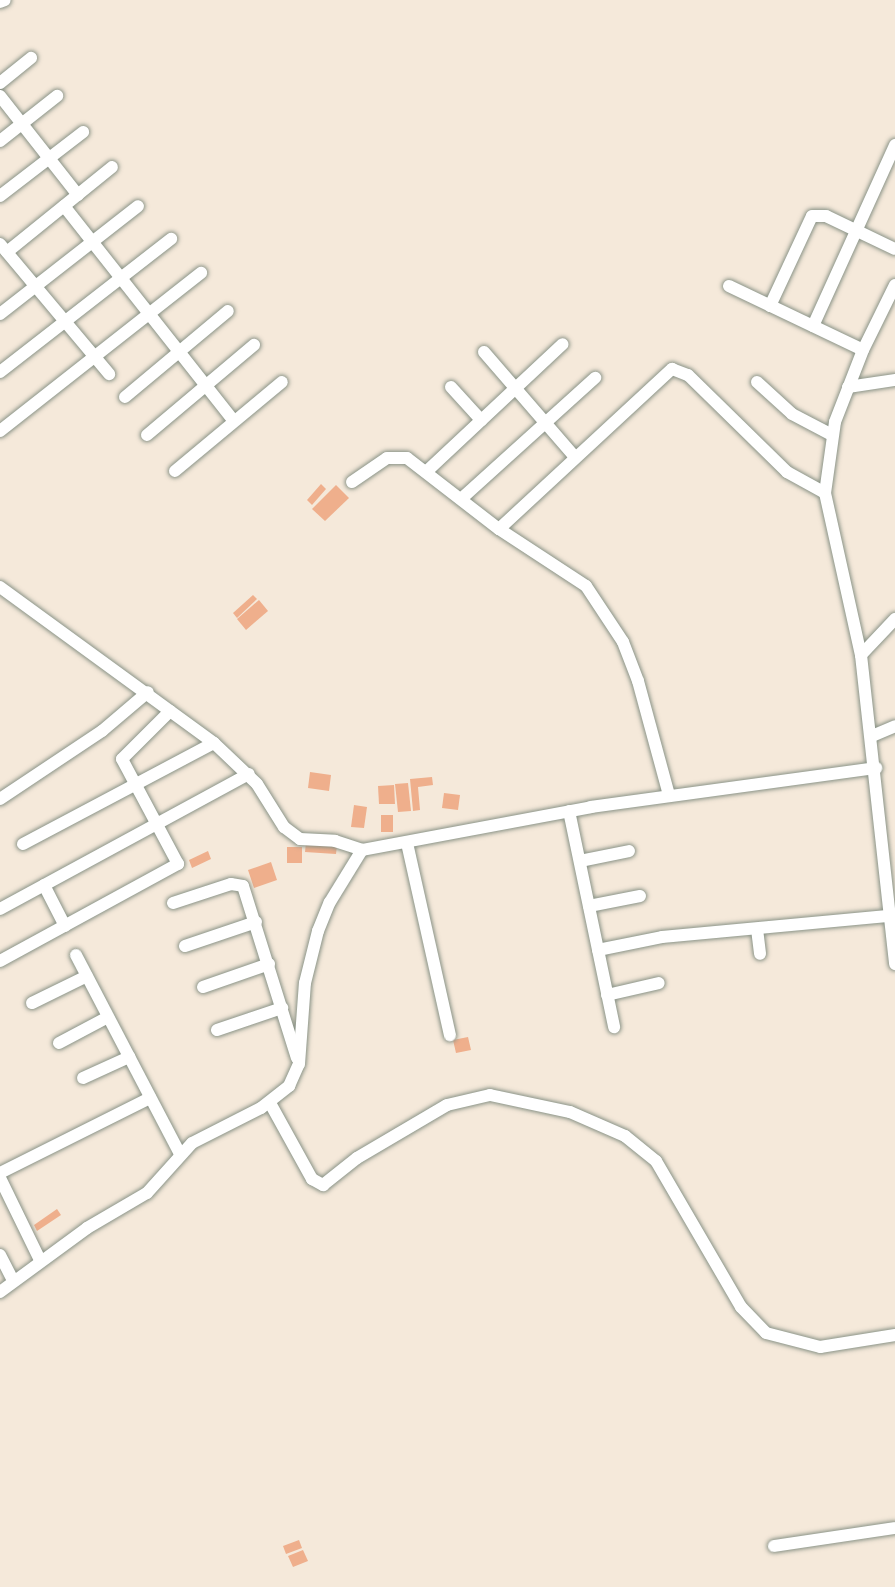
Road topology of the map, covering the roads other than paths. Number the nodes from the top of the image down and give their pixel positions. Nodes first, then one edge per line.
1 (5, 0) edge
2 (0, 2) edge
3 (31, 57) dead end
4 (0, 83) edge
5 (0, 96) edge
6 (57, 96) dead end
7 (22, 123) junction
8 (83, 132) dead end
9 (0, 141) edge
10 (895, 145) edge
11 (51, 159) junction
12 (112, 167) dead end
13 (78, 195) junction
14 (0, 196) edge
15 (64, 206) junction
16 (138, 206) dead end
17 (856, 231) junction
18 (171, 239) dead end
19 (92, 242) junction
20 (4, 248) edge
21 (895, 249) edge
22 (201, 273) dead end
23 (121, 278) junction
24 (895, 285) edge
25 (36, 286) junction
26 (729, 286) dead end
27 (770, 306) junction
28 (228, 311) dead end
29 (0, 314) edge
30 (149, 314) junction
31 (65, 321) junction
32 (813, 326) junction
33 (563, 344) dead end
34 (254, 345) dead end
35 (863, 350) junction
36 (179, 352) junction
37 (484, 352) dead end
38 (95, 357) junction
39 (0, 372) edge
40 (109, 374) dead end
41 (595, 378) dead end
42 (895, 380) edge
43 (282, 382) dead end
44 (757, 382) dead end
45 (206, 385) junction
46 (451, 387) dead end
47 (848, 387) junction
48 (515, 388) junction
49 (125, 397) dead end
50 (482, 420) junction
51 (234, 421) junction
52 (545, 423) junction
53 (0, 431) edge
54 (147, 435) dead end
55 (832, 435) junction
56 (575, 457) junction
57 (175, 471) dead end
58 (426, 472) junction
59 (352, 483) dead end
60 (825, 493) junction
61 (461, 499) junction
62 (499, 529) junction
63 (0, 587) edge
64 (895, 619) edge
65 (861, 655) junction
66 (148, 692) junction
67 (170, 711) junction
68 (895, 726) edge
69 (872, 736) junction
70 (213, 743) junction
71 (876, 768) junction
72 (249, 774) junction
73 (134, 786) junction
74 (669, 795) junction
75 (0, 799) edge
76 (569, 811) junction
77 (156, 824) junction
78 (407, 843) junction
79 (23, 844) dead end
80 (362, 850) junction
81 (628, 851) dead end
82 (580, 861) junction
83 (44, 885) junction
84 (640, 896) dead end
85 (172, 903) dead end
86 (589, 906) junction
87 (0, 909) edge
88 (890, 916) junction
89 (256, 922) junction
90 (65, 926) junction
91 (758, 929) junction
92 (185, 946) dead end
93 (598, 950) junction
94 (760, 954) dead end
95 (76, 955) dead end
96 (0, 961) edge
97 (269, 964) junction
98 (895, 964) edge
99 (87, 976) junction
100 (659, 983) dead end
101 (202, 987) dead end
102 (608, 995) junction
103 (32, 1003) dead end
104 (282, 1008) junction
105 (108, 1017) junction
106 (614, 1027) dead end
107 (217, 1030) dead end
108 (450, 1035) dead end
109 (59, 1042) dead end
110 (129, 1057) junction
111 (299, 1064) junction
112 (83, 1078) dead end
113 (150, 1098) junction
114 (270, 1103) junction
115 (180, 1154) junction
116 (0, 1173) edge
117 (0, 1178) edge
118 (0, 1255) edge
119 (40, 1260) junction
120 (13, 1281) junction
121 (0, 1292) edge
122 (895, 1335) edge
123 (895, 1528) edge
124 (774, 1546) dead end

1 - 2 street
3 - 4 street
5 - 7 street
6 - 7 street
7 - 9 street
7 - 11 street
8 - 11 street
10 - 17 street
11 - 13 street
11 - 14 street
12 - 13 street
13 - 15 street
15 - 19 street
15 - 20 street
16 - 19 street
17 - 21 street
17 - 27 street
17 - 32 street
18 - 23 street
19 - 23 street
19 - 25 street
20 - 25 street
22 - 30 street
23 - 30 street
23 - 31 street
24 - 35 street
25 - 29 street
25 - 31 street
26 - 27 street
27 - 32 street
28 - 36 street
30 - 36 street
30 - 38 street
31 - 38 street
31 - 39 street
32 - 35 street
33 - 48 street
34 - 45 street
35 - 47 street
36 - 45 street
36 - 49 street
37 - 48 street
38 - 40 street
38 - 53 street
41 - 52 street
42 - 47 street
43 - 51 street
44 - 55 street
45 - 51 street
45 - 54 street
46 - 50 street
47 - 55 street
48 - 50 street
48 - 52 street
50 - 58 street
51 - 57 street
52 - 56 street
52 - 61 street
55 - 60 street
56 - 60 street
56 - 62 street
58 - 59 street
58 - 61 street
60 - 65 street
61 - 62 street
62 - 74 street
63 - 66 street
64 - 65 street
65 - 69 street
66 - 67 street
66 - 75 street
67 - 70 street
67 - 73 street
68 - 69 street
69 - 71 street
70 - 72 street
70 - 73 street
71 - 74 street
71 - 88 street
72 - 77 street
72 - 80 street
73 - 77 street
73 - 79 street
74 - 76 street
76 - 78 street
76 - 82 street
77 - 83 street
77 - 90 street
78 - 80 street
78 - 108 street
80 - 111 street
81 - 82 street
82 - 86 street
83 - 87 street
83 - 90 street
84 - 86 street
85 - 89 street
86 - 93 street
88 - 91 street
88 - 98 street
89 - 92 street
89 - 97 street
90 - 96 street
91 - 93 street
91 - 94 street
93 - 102 street
95 - 99 street
97 - 101 street
97 - 104 street
99 - 103 street
99 - 105 street
100 - 102 street
102 - 106 street
104 - 107 street
104 - 111 street
105 - 109 street
105 - 110 street
110 - 112 street
110 - 113 street
111 - 114 street
113 - 115 street
113 - 116 street
114 - 115 street
114 - 122 street
115 - 119 street
117 - 119 street
118 - 120 street
119 - 120 street
120 - 121 street
123 - 124 street

